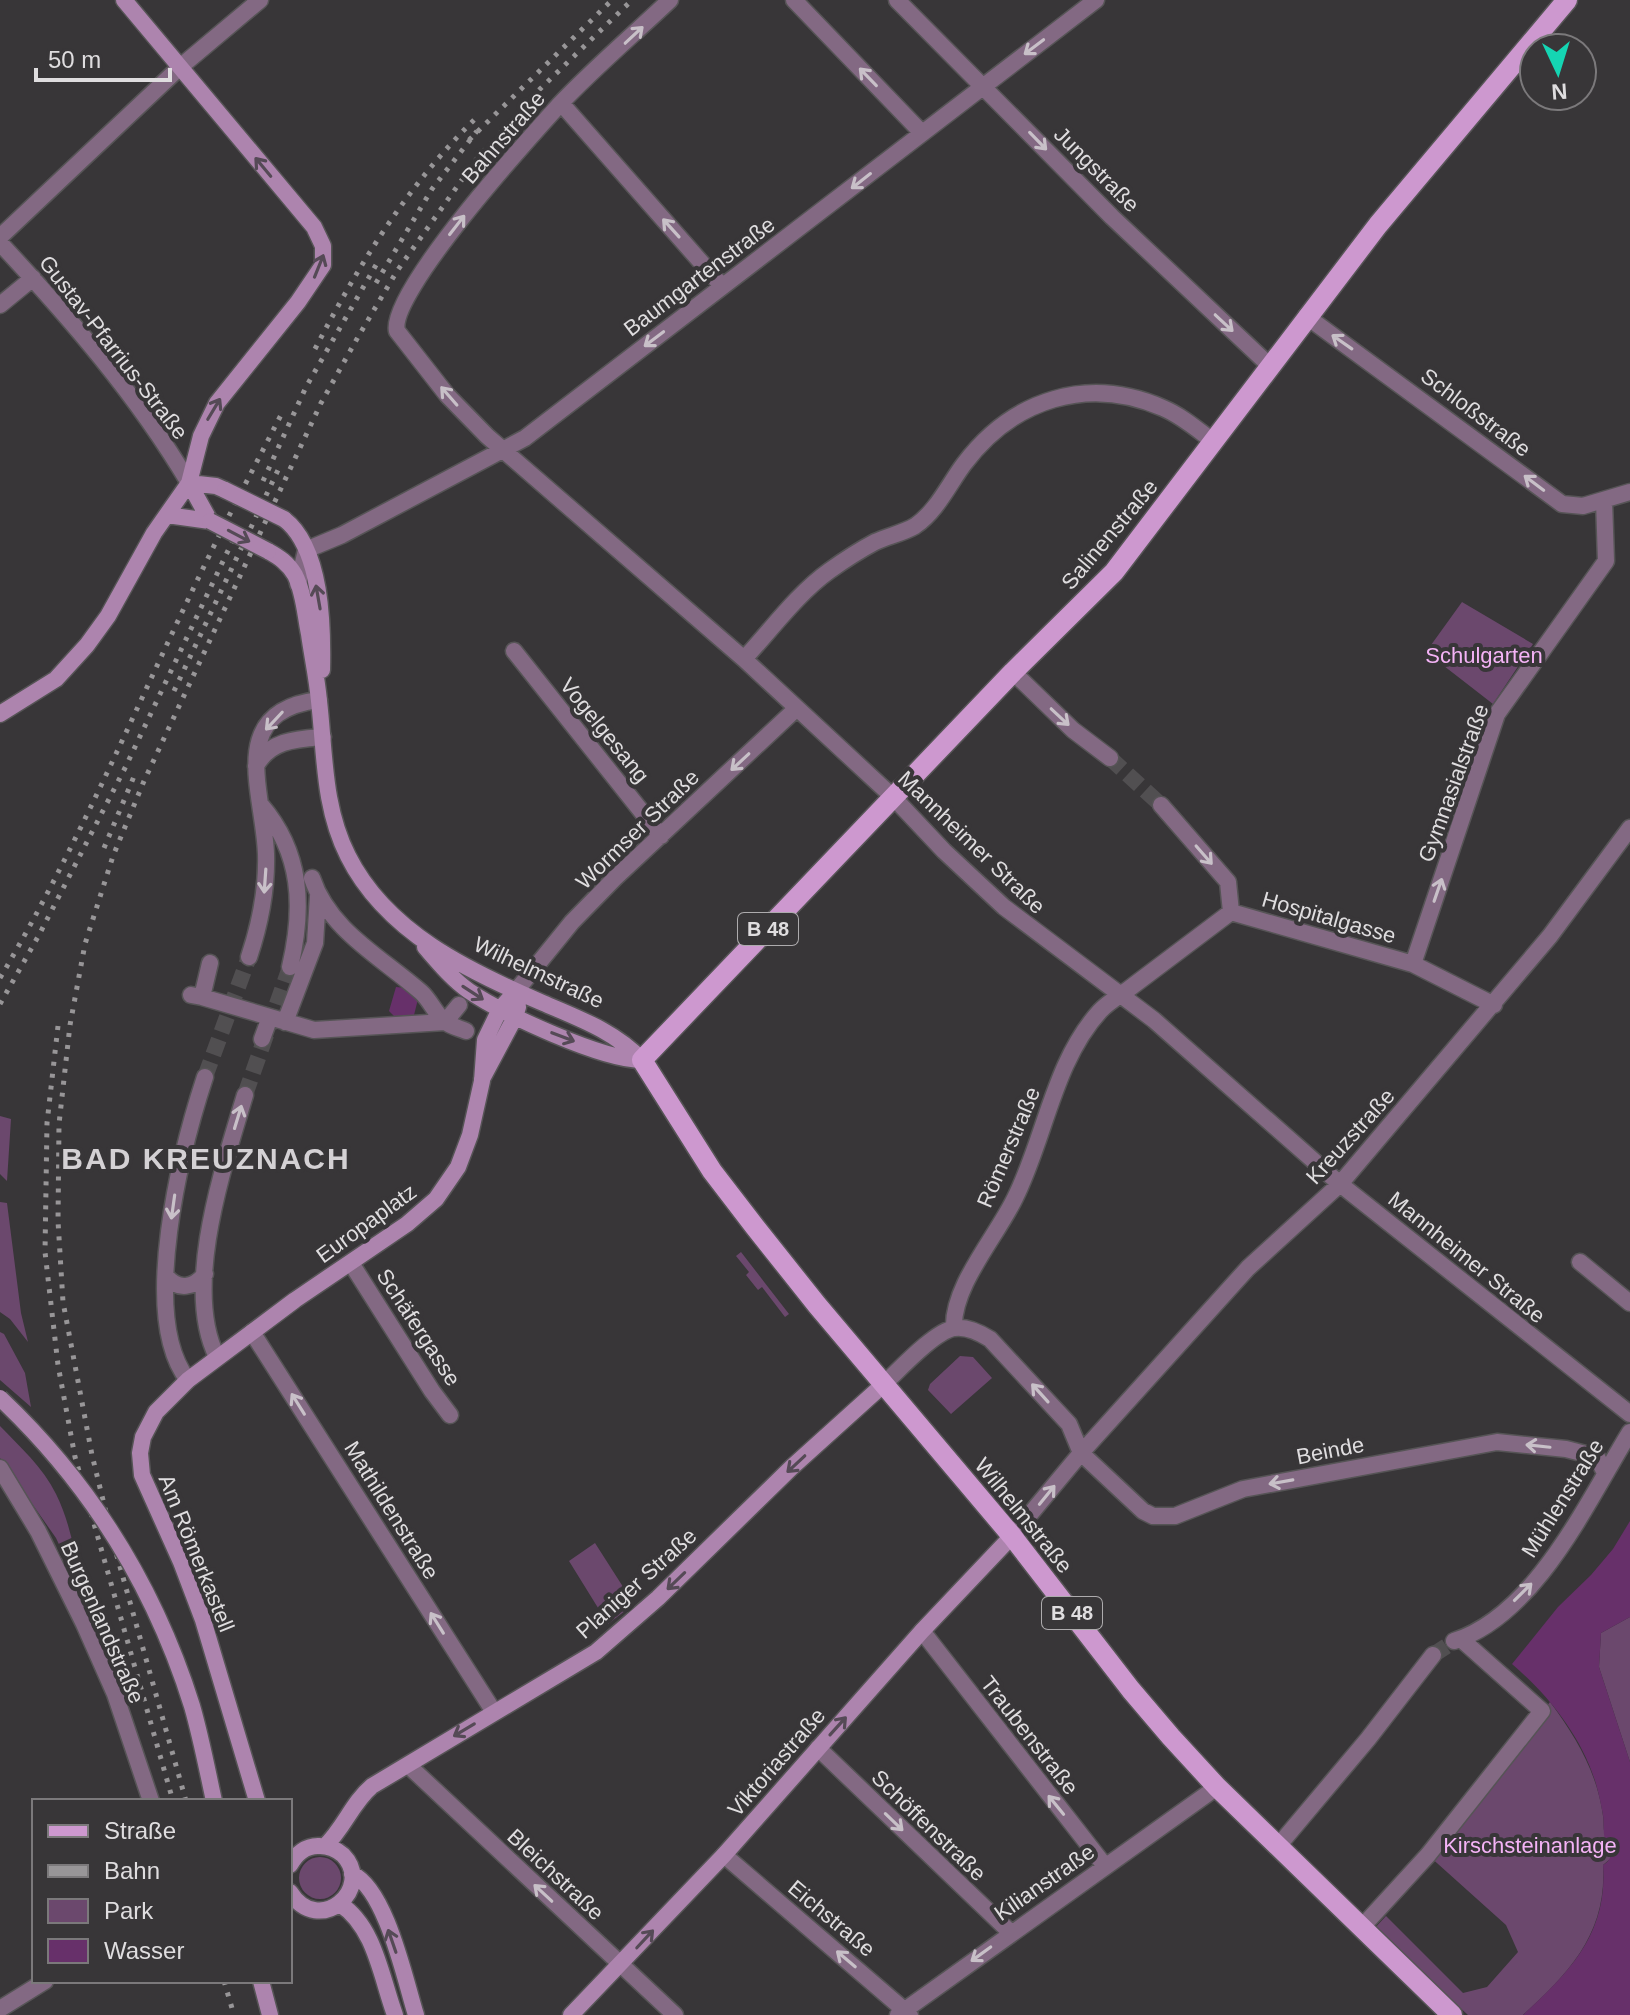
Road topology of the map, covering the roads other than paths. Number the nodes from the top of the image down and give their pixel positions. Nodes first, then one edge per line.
1 (124, 0) edge
2 (260, 0) edge
3 (670, 0) edge
4 (794, 0) edge
5 (897, 0) edge
6 (1096, 0) edge
7 (1567, 0) edge
8 (179, 68) junction
9 (984, 85) junction
10 (561, 103) junction
11 (922, 133) junction
12 (0, 240) edge
13 (33, 278) junction
14 (722, 286) junction
15 (0, 305) edge
16 (1306, 316) junction
17 (395, 324) joint
18 (1270, 366) junction
19 (1214, 442) junction
20 (504, 450) junction
21 (189, 483) junction
22 (1630, 492) edge
23 (1604, 500) junction
24 (167, 515) junction
25 (210, 521) junction
26 (306, 550) junction
27 (298, 584) junction
28 (514, 651) dead end
29 (744, 659) junction
30 (1013, 672) junction
31 (319, 700) junction
32 (797, 708) junction
33 (0, 714) edge
34 (323, 737) junction
35 (1110, 758) tunnel mouth
36 (255, 767) junction
37 (894, 798) junction
38 (260, 804) junction
39 (1161, 805) tunnel mouth
40 (1630, 828) edge
41 (661, 836) junction
42 (290, 850) junction
43 (266, 853) junction
44 (312, 878) dead end
45 (318, 896) junction
46 (1231, 912) junction
47 (411, 932) junction
48 (249, 957) tunnel mouth
49 (210, 963) dead end
50 (1413, 964) junction
51 (290, 967) tunnel mouth
52 (516, 991) junction
53 (1122, 995) junction
54 (459, 1005) dead end
55 (1494, 1005) junction
56 (508, 1013) junction
57 (278, 1020) junction
58 (445, 1022) junction
59 (466, 1031) dead end
60 (262, 1039) dead end
61 (612, 1055) junction
62 (642, 1060) junction
63 (205, 1077) tunnel mouth
64 (658, 1086) junction
65 (245, 1095) tunnel mouth
66 (1340, 1184) junction
67 (1580, 1262) dead end
68 (351, 1263) junction
69 (205, 1274) junction
70 (166, 1276) junction
71 (1630, 1303) edge
72 (954, 1328) junction
73 (252, 1332) junction
74 (217, 1357) junction
75 (188, 1380) junction
76 (884, 1384) junction
77 (0, 1398) edge
78 (1630, 1414) edge
79 (450, 1415) dead end
80 (1630, 1432) edge
81 (1081, 1453) junction
82 (0, 1468) edge
83 (1605, 1473) junction
84 (1012, 1536) junction
85 (922, 1631) junction
86 (1433, 1655) tunnel mouth
87 (494, 1712) junction
88 (818, 1748) junction
89 (243, 1755) junction
90 (408, 1765) junction
91 (1217, 1787) junction
92 (150, 1799) edge
93 (214, 1799) edge
94 (248, 1799) edge
95 (256, 1799) edge
96 (292, 1841) edge
97 (1279, 1845) junction
98 (316, 1847) junction
99 (724, 1855) junction
100 (292, 1862) edge
101 (1105, 1866) junction
102 (352, 1874) junction
103 (292, 1894) edge
104 (340, 1904) junction
105 (307, 1908) junction
106 (292, 1918) edge
107 (1362, 1927) junction
108 (1010, 1932) junction
109 (620, 1966) junction
110 (42, 1983) edge
111 (262, 1983) edge
112 (270, 1983) edge
113 (0, 2009) edge
114 (391, 2010) edge
115 (269, 2012) edge
116 (905, 2013) edge
117 (416, 2015) edge
118 (571, 2015) edge
119 (675, 2015) edge
120 (1452, 2015) edge

1 - 8 street
2 - 8 street
10 -> 3 street, Bahnstraße
11 -> 4 street
5 - 9 street, Jungstraße
6 -> 9 street, Baumgartenstraße
7 - 16 main road, Salinenstraße
8 - 12 street
21 -> 8 street
9 - 11 street, Baumgartenstraße
9 -> 18 street, Jungstraße
14 -> 10 street
17 -> 10 street, Bahnstraße
11 -> 14 street, Baumgartenstraße
12 - 13 street, Gustav-Pfarrius-Straße
13 - 15 street
13 - 21 street, Gustav-Pfarrius-Straße
14 -> 20 street, Baumgartenstraße
16 - 18 main road, Salinenstraße
23 -> 16 street, Schloßstraße
20 -> 17 street, Mannheimer Straße
18 - 19 main road, Salinenstraße / B 48
19 - 29 street
19 - 30 main road, Salinenstraße / B 48
20 - 26 street, Baumgartenstraße
20 - 29 street, Mannheimer Straße
21 - 24 street
21 - 25 street
21 - 26 street, Wilhelmstraße, bridge
22 - 23 street, Schloßstraße
50 -> 23 street, Gymnasialstraße
24 - 25 street
24 - 33 street
25 -> 27 street, Wilhelmstraße, bridge
26 - 27 street
31 -> 26 street, Wilhelmstraße
27 - 31 street, Wilhelmstraße
28 - 41 street, Vogelgesang
29 - 32 street, Mannheimer Straße
30 -> 35 street
30 - 37 main road, Salinenstraße / B 48
31 - 34 street, Wilhelmstraße
31 -> 36 street
32 - 37 street, Mannheimer Straße
32 -> 41 street, Wormser Straße
34 - 36 street
34 - 47 street, Wilhelmstraße
36 - 38 street
37 - 53 street, Mannheimer Straße
37 - 62 main road, Salinenstraße / B 48
38 - 42 street
38 - 43 street
39 -> 46 street
40 - 55 street, Kreuzstraße
41 - 52 street, Wormser Straße
42 - 43 street
42 - 51 street
43 -> 48 street
44 - 45 street
45 - 57 street
45 - 58 street
46 - 50 street, Hospitalgasse
46 - 53 street, Hospitalgasse
47 - 52 street, Wilhelmstraße
47 -> 56 street, Wilhelmstraße
49 - 57 street
50 - 55 street, Hospitalgasse
52 - 56 street, Europaplatz
52 - 62 street, Wilhelmstraße
53 - 66 street, Mannheimer Straße
53 - 72 street, Römerstraße
54 - 58 street
55 - 66 street, Kreuzstraße
56 -> 61 street, Wilhelmstraße
56 - 68 street, Europaplatz
57 - 58 street
57 - 60 street
58 - 59 street
61 - 62 street, Wilhelmstraße
61 - 64 street, Wilhelmstraße
62 - 64 main road, Wilhelmstraße / B 48
63 -> 70 street
64 - 76 main road, Wilhelmstraße / B 48
69 -> 65 street
66 - 78 street, Mannheimer Straße
66 - 81 street, Kreuzstraße
67 - 71 street
68 - 73 street, Europaplatz
68 - 79 street, Schäfergasse
69 - 70 street
69 - 74 street
70 - 75 street
72 - 76 street
81 -> 72 street
73 - 74 street, Europaplatz
87 -> 73 street, Mathildenstraße
74 - 75 street, Europaplatz
75 - 89 street, Am Römerkastell
76 - 84 main road, Wilhelmstraße / B 48
76 -> 87 street, Planiger Straße
77 - 93 street, bridge
80 - 83 street, Mühlenstraße
83 -> 81 street, Beinde
84 -> 81 street, Kreuzstraße
82 - 92 street, Burgenlandstraße
107 -> 83 street, Mühlenstraße
84 - 85 street, Viktoriastraße
84 - 91 main road, Wilhelmstraße / B 48
88 -> 85 street, Viktoriastraße
101 -> 85 street, Traubenstraße
86 - 97 street
87 -> 90 street, Planiger Straße
88 - 99 street, Viktoriastraße
88 -> 108 street, Schöffenstraße
89 - 94 street, Am Römerkastell
89 - 95 street, Am Römerkastell
90 - 98 street, Planiger Straße
109 -> 90 street, Bleichstraße
91 - 97 main road, Wilhelmstraße / B 48
91 - 101 street, Kilianstraße
96 - 98 street
97 - 107 main road, Wilhelmstraße / B 48
98 - 100 street
98 - 102 street
109 -> 99 street, Viktoriastraße
116 -> 99 street, Eichstraße
101 - 108 street, Kilianstraße
102 - 104 street
117 -> 102 street
103 - 105 street
104 - 105 street
104 - 114 street
105 - 106 street
107 - 120 main road, Wilhelmstraße / B 48
108 -> 116 street, Kilianstraße
109 - 118 street, Viktoriastraße
109 - 119 street, Bleichstraße
110 - 113 street
111 - 115 street
112 - 115 street

